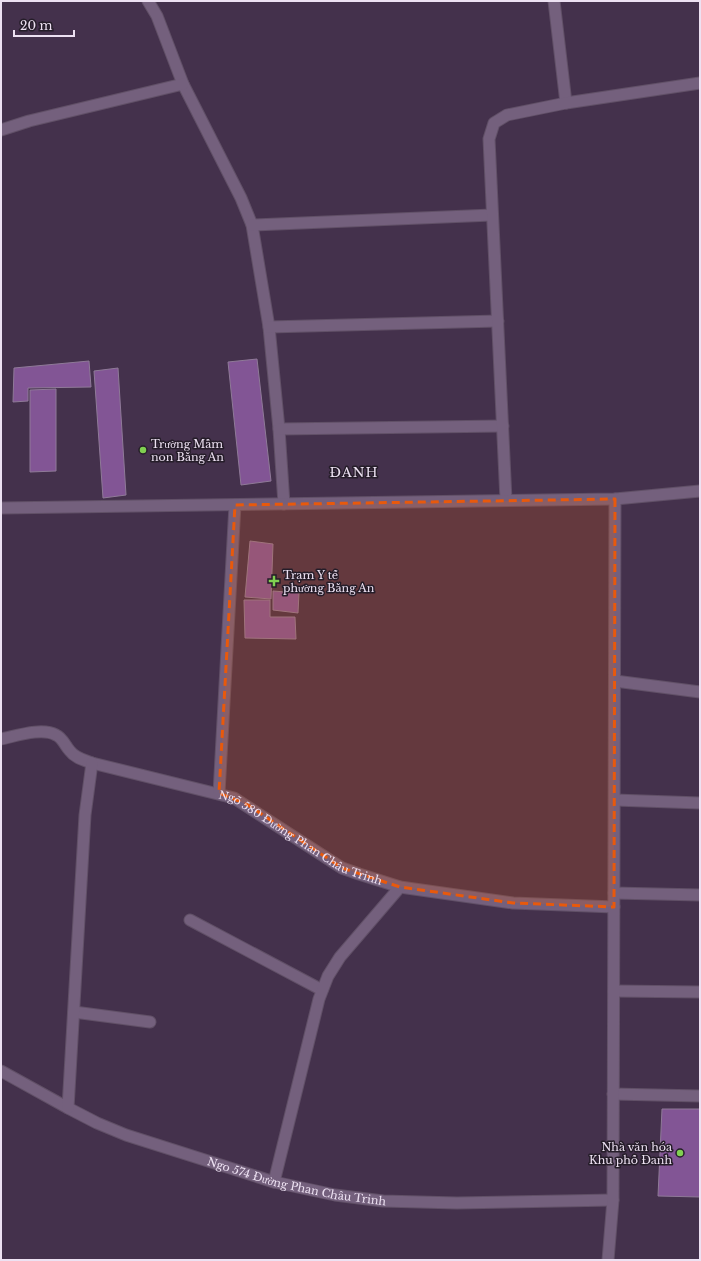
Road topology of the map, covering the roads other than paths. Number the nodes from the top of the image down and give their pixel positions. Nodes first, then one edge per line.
1 (148, 1) edge
2 (554, 1) edge
3 (700, 83) edge
4 (183, 84) junction
5 (566, 103) junction
6 (1, 130) edge
7 (492, 215) junction
8 (252, 225) junction
9 (498, 321) junction
10 (269, 327) junction
11 (504, 426) junction
12 (279, 429) junction
13 (700, 491) edge
14 (616, 499) junction
15 (506, 500) junction
16 (284, 504) junction
17 (235, 505) junction
18 (1, 508) edge
19 (616, 681) junction
20 (700, 692) edge
21 (1, 739) edge
22 (92, 763) junction
23 (219, 793) junction
24 (615, 800) junction
25 (700, 803) edge
26 (400, 887) junction
27 (614, 894) junction
28 (700, 894) edge
29 (614, 907) junction
30 (190, 920) dead end
31 (322, 990) junction
32 (614, 991) junction
33 (700, 992) edge
34 (74, 1012) junction
35 (150, 1022) dead end
36 (1, 1071) edge
37 (613, 1094) junction
38 (700, 1096) edge
39 (68, 1108) junction
40 (274, 1182) junction
41 (613, 1200) junction
42 (608, 1260) edge

1 - 4 street
2 - 5 street
3 - 5 street
4 - 6 street
4 - 8 street
5 - 7 street
7 - 8 street
7 - 9 street
8 - 10 street
9 - 10 street
9 - 11 street
10 - 12 street
11 - 12 street
11 - 15 street
12 - 16 street
13 - 14 street
14 - 15 street
14 - 19 street
15 - 16 street
16 - 17 street
17 - 18 street
17 - 23 street
19 - 20 street
19 - 24 street
21 - 22 street, Ngõ 580 Đường Phan Châu Trinh
22 - 23 street, Ngõ 580 Đường Phan Châu Trinh
22 - 34 street
23 - 26 street, Ngõ 580 Đường Phan Châu Trinh
24 - 25 street
24 - 27 street
26 - 29 street, Ngõ 580 Đường Phan Châu Trinh
26 - 31 street
27 - 28 street
27 - 29 street
29 - 32 street
30 - 31 street
31 - 40 street
32 - 33 street
32 - 37 street
34 - 35 street
34 - 39 street
36 - 39 street, Ngo 574 Đường Phan Châu Trinh
37 - 38 street
37 - 41 street
39 - 40 street, Ngo 574 Đường Phan Châu Trinh
40 - 41 street, Ngo 574 Đường Phan Châu Trinh
41 - 42 street

